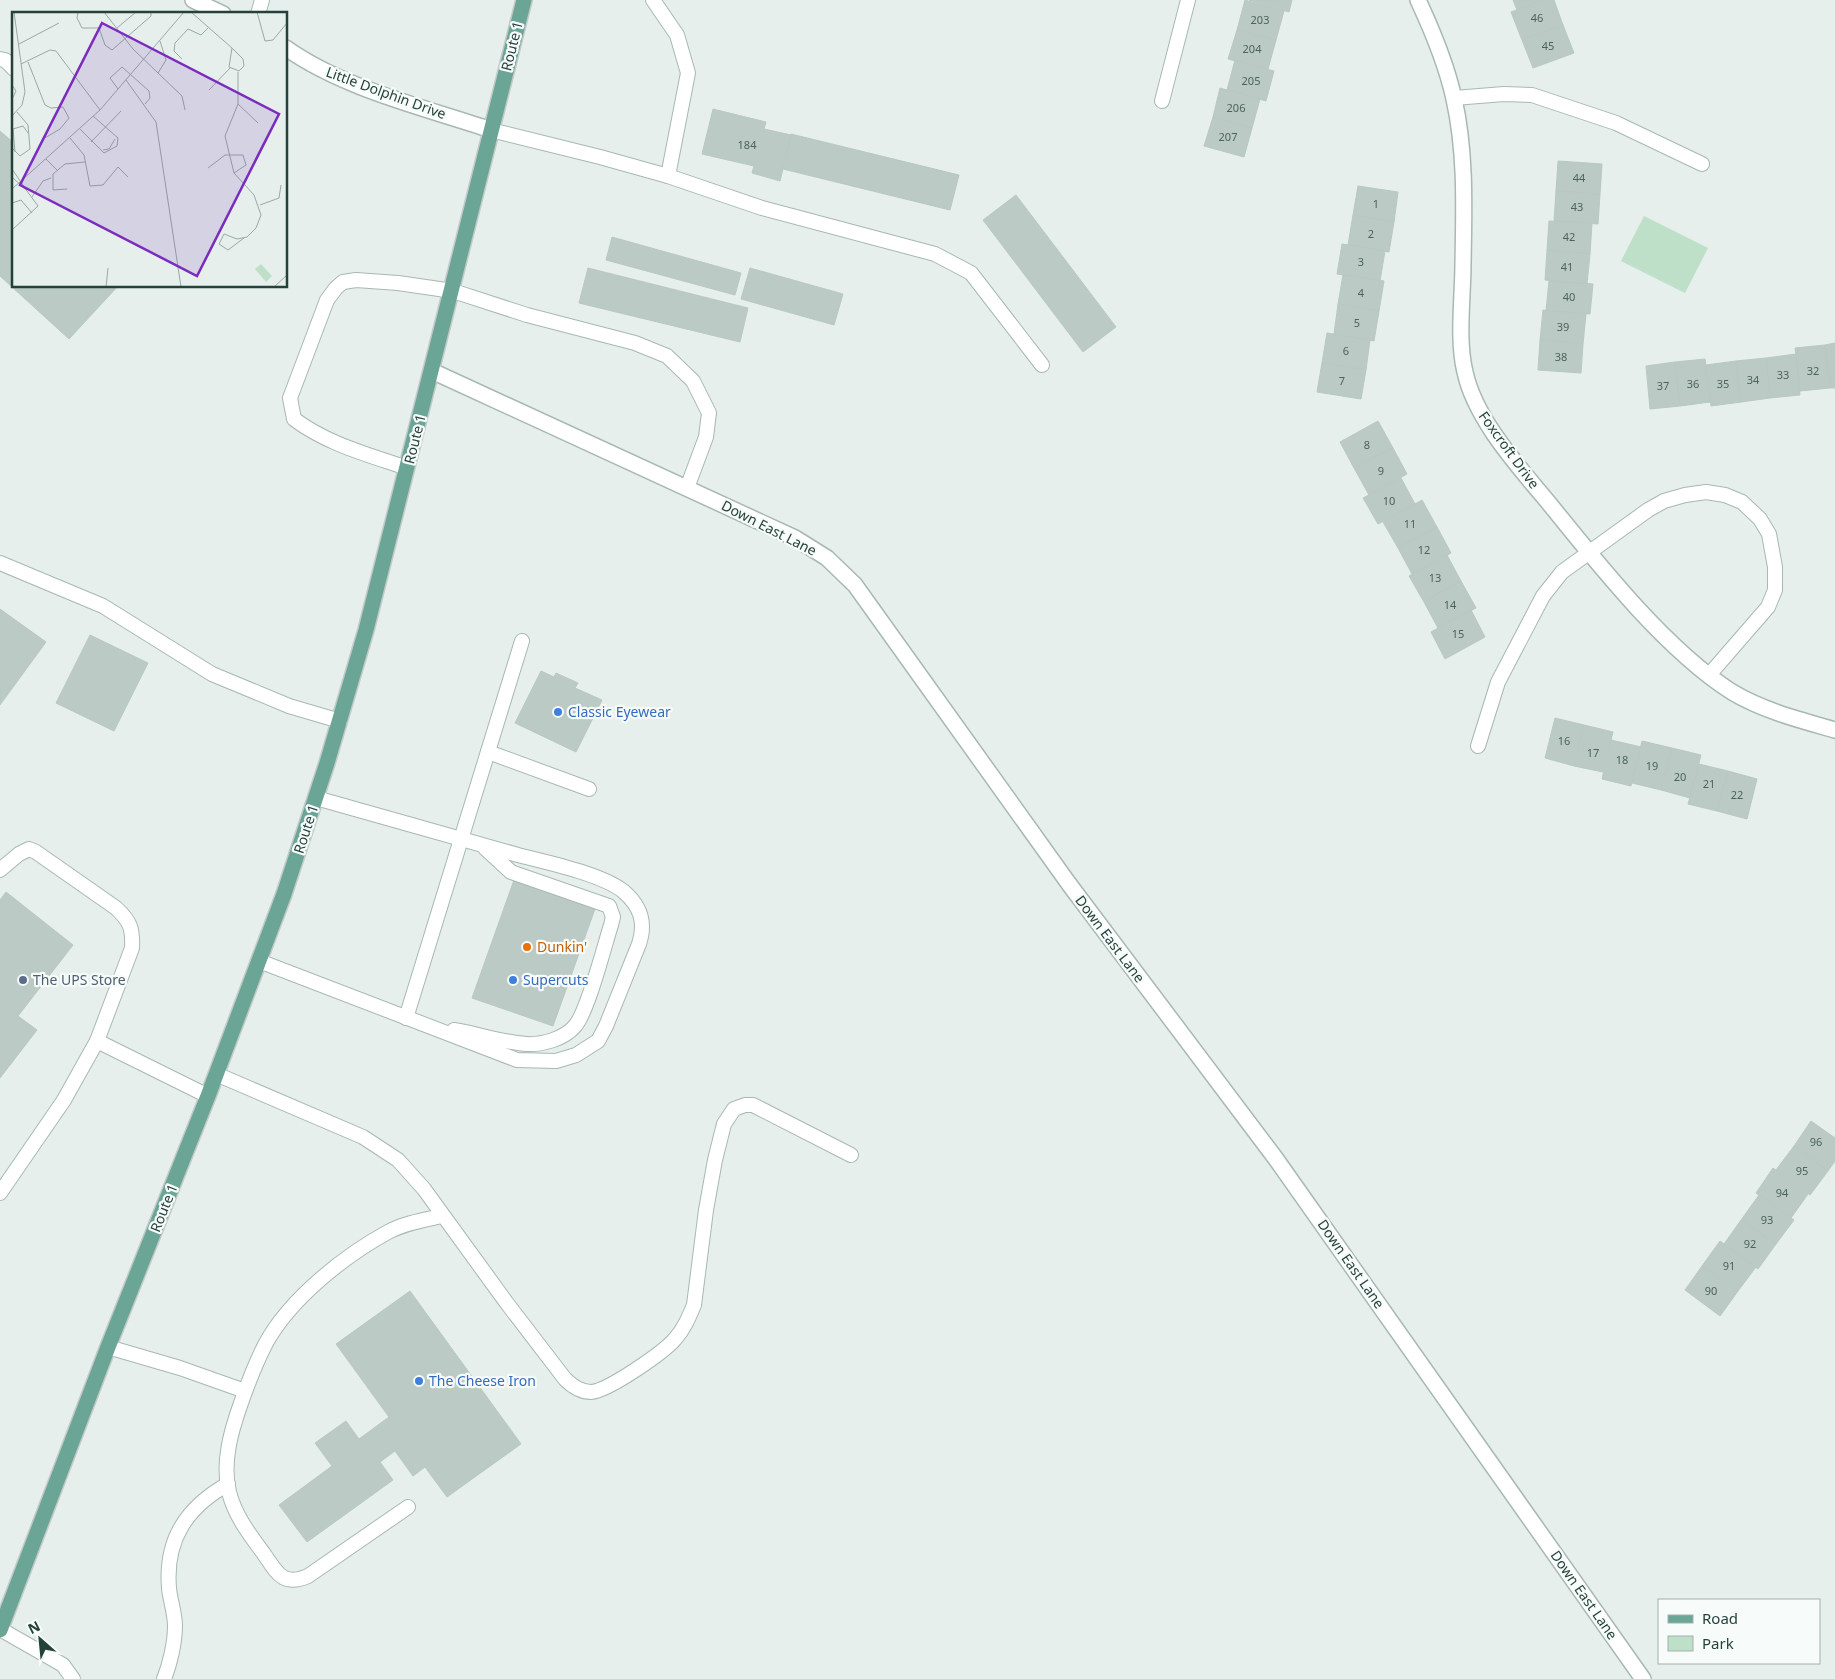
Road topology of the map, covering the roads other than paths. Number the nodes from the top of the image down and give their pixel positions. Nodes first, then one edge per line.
1 (193, 0) edge
2 (524, 0) edge
3 (653, 0) edge
4 (1188, 0) edge
5 (1418, 0) edge
6 (219, 12) edge
7 (288, 49) edge
8 (0, 59) edge
9 (12, 67) edge
10 (1454, 98) junction
11 (1162, 101) dead end
12 (491, 130) junction
13 (1702, 164) dead end
14 (668, 176) junction
15 (453, 291) junction
16 (1042, 365) dead end
17 (432, 372) junction
18 (407, 468) junction
19 (687, 488) junction
20 (1588, 552) junction
21 (0, 563) edge
22 (522, 641) dead end
23 (1709, 675) junction
24 (340, 721) junction
25 (1835, 730) edge
26 (1478, 746) dead end
27 (488, 752) junction
28 (589, 789) dead end
29 (316, 798) junction
30 (462, 839) junction
31 (482, 845) junction
32 (0, 870) edge
33 (259, 961) junction
34 (406, 1018) junction
35 (424, 1025) junction
36 (97, 1041) junction
37 (216, 1074) junction
38 (208, 1096) junction
39 (851, 1155) dead end
40 (0, 1193) edge
41 (442, 1216) junction
42 (108, 1347) junction
43 (245, 1391) junction
44 (228, 1484) junction
45 (408, 1507) dead end
46 (0, 1629) edge
47 (73, 1679) edge
48 (164, 1679) edge
49 (1643, 1679) edge

1 - 6 street
2 - 12 main road, Route 1
3 - 14 lane
4 - 11 lane
5 - 10 street, Foxcroft Drive
7 - 12 street, Little Dolphin Drive
8 - 9 lane
10 - 13 lane
10 - 20 street, Foxcroft Drive
12 - 14 lane
12 - 15 main road, Route 1
14 - 16 lane
15 - 17 main road, Route 1
15 - 18 lane
15 - 19 lane
17 - 18 main road, Route 1
17 - 19 street, Down East Lane
18 - 24 main road, Route 1
19 - 49 street, Down East Lane
20 - 23 street, Foxcroft Drive
20 - 23 lane
20 - 26 lane
21 - 24 lane
22 - 27 lane
23 - 25 street, Foxcroft Drive
24 - 29 main road, Route 1
27 - 28 lane
27 - 30 lane
29 - 30 lane
29 - 33 main road, Route 1
30 - 31 lane
30 - 34 lane
31 - 35 lane
31 - 35 lane
32 - 36 lane
33 - 34 lane
33 - 37 main road, Route 1
34 - 35 lane
36 - 38 lane
36 - 40 lane
37 - 38 main road, Route 1
37 - 41 lane
38 - 42 main road, Route 1
39 - 41 lane
41 - 43 lane
42 - 43 lane
42 - 46 main road, Route 1
43 - 44 lane
44 - 45 lane
44 - 48 lane
46 - 47 lane

